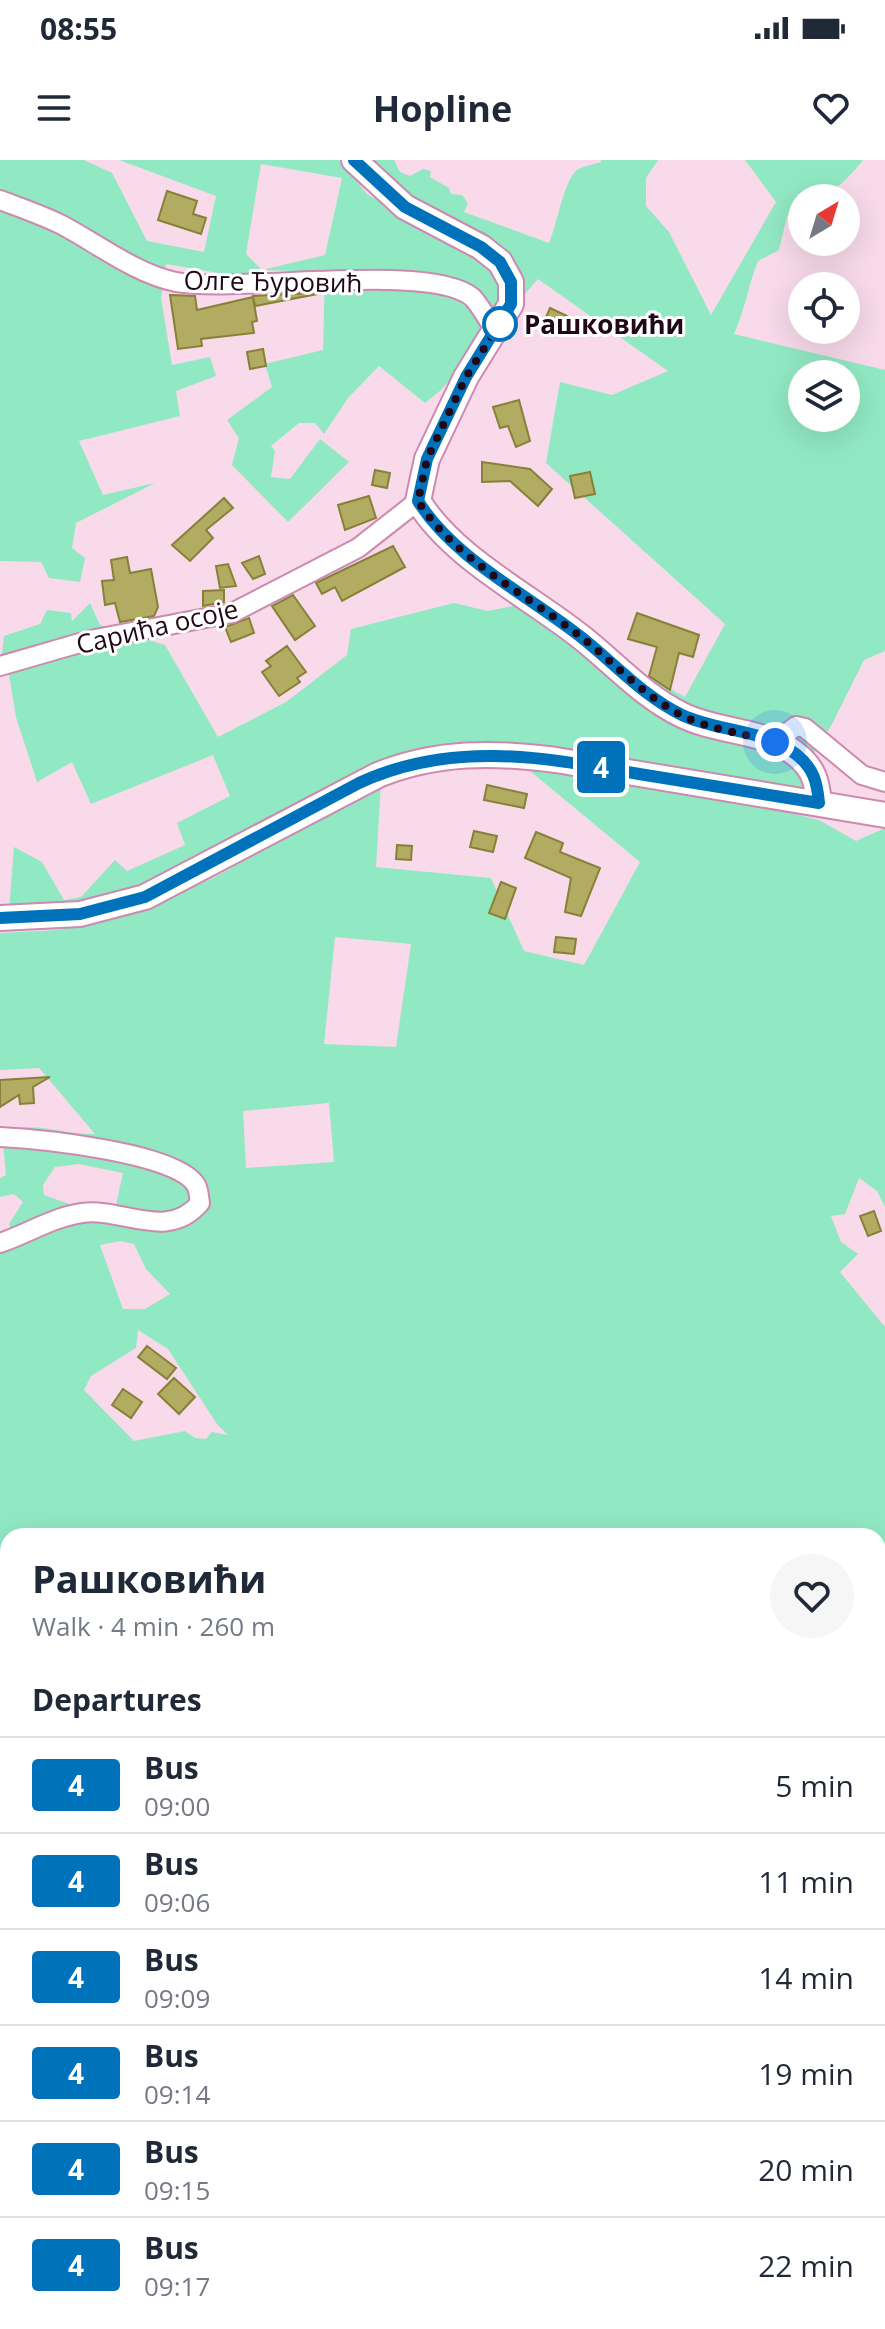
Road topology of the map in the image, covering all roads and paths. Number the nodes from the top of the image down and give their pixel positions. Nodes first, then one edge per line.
1 (354, 160) edge
2 (0, 200) edge
3 (496, 332) junction
4 (418, 501) junction
5 (0, 666) edge
6 (775, 742) junction
7 (885, 782) edge
8 (819, 803) junction
9 (885, 815) edge
10 (0, 918) edge
11 (0, 1137) edge
12 (0, 1243) edge

1 - 3 street
2 - 3 street, Олге Ђуровић
3 - 4 street
4 - 5 street, Сарића осоје
4 - 6 street
6 - 7 street
6 - 8 street
8 - 9 street
8 - 10 street
11 - 12 street

